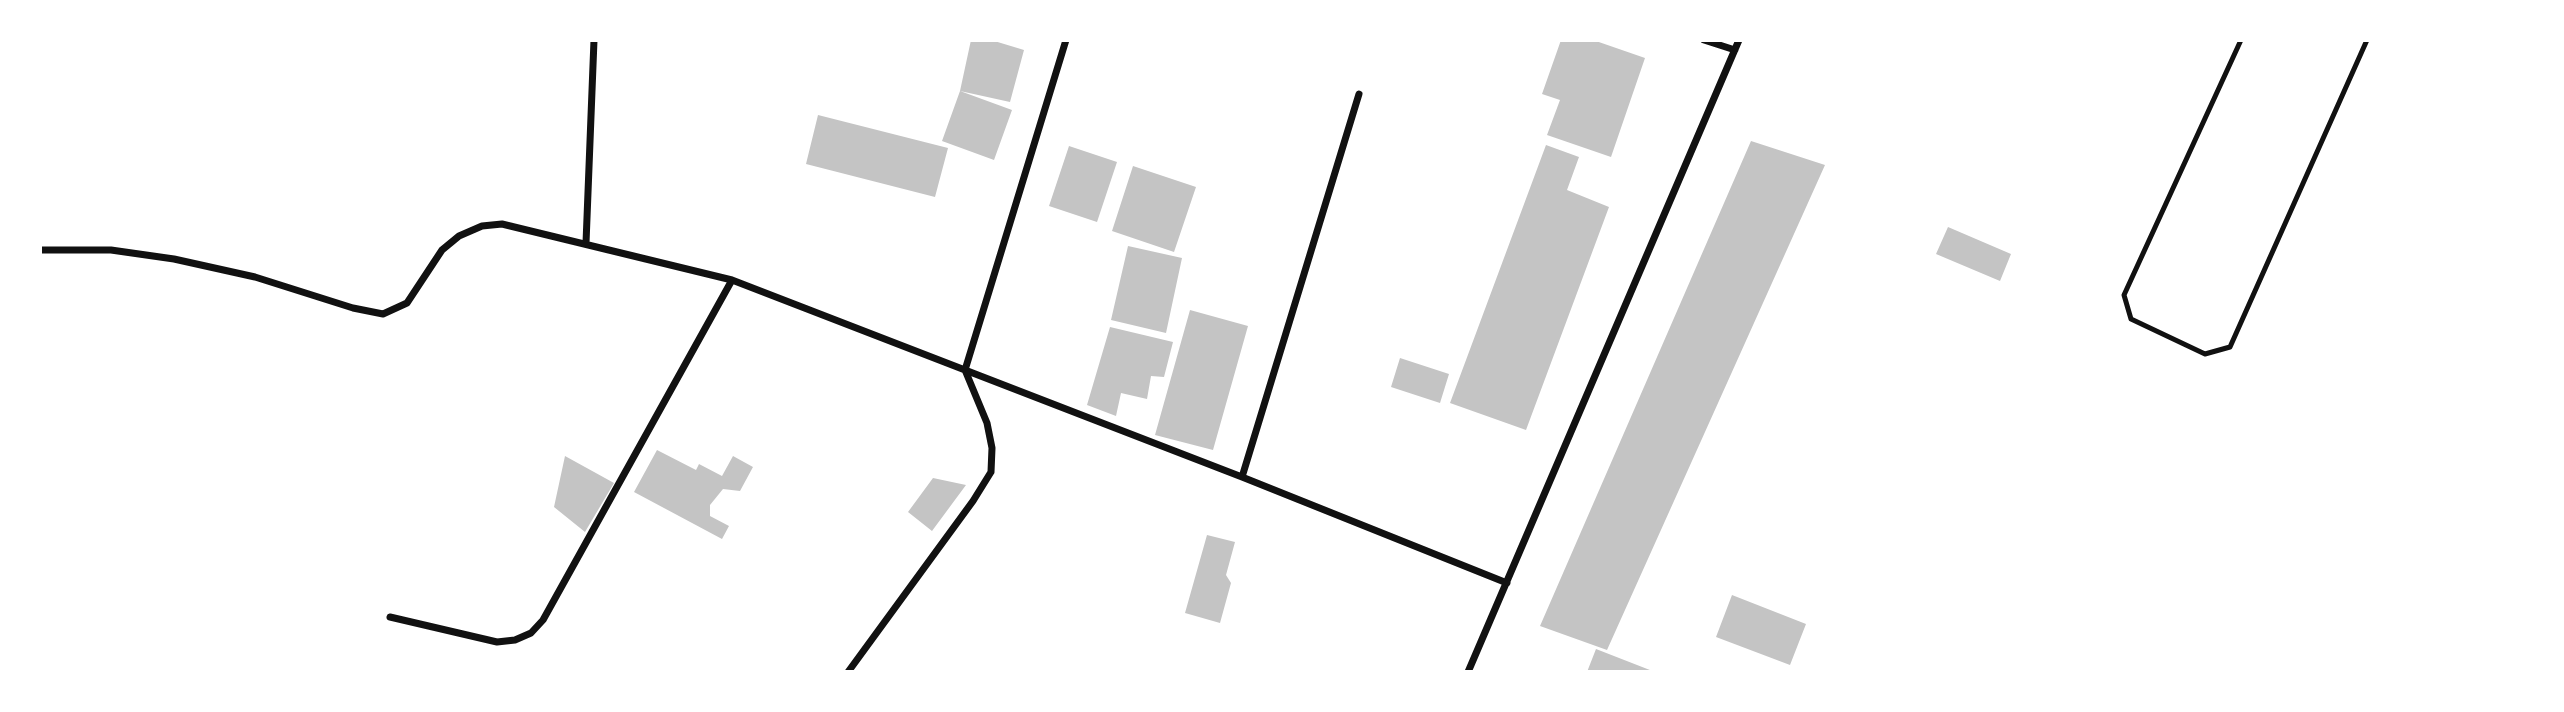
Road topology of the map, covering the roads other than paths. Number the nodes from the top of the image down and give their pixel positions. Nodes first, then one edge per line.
1 (594, 40) edge
2 (1066, 40) edge
3 (1704, 40) edge
4 (1739, 40) edge
5 (2241, 40) edge
6 (2367, 40) edge
7 (1735, 50) junction
8 (1359, 94) dead end
9 (586, 243) junction
10 (40, 250) edge
11 (732, 280) junction
12 (965, 370) junction
13 (1242, 477) junction
14 (1507, 583) junction
15 (390, 617) dead end
16 (848, 672) edge
17 (1468, 672) edge

1 - 9 street
2 - 12 street
3 - 7 street
4 - 7 street
5 - 6 lane
7 - 14 street
8 - 13 street
9 - 10 street
9 - 11 street
11 - 12 street
11 - 15 street
12 - 13 street
12 - 16 street
13 - 14 street
14 - 17 street

